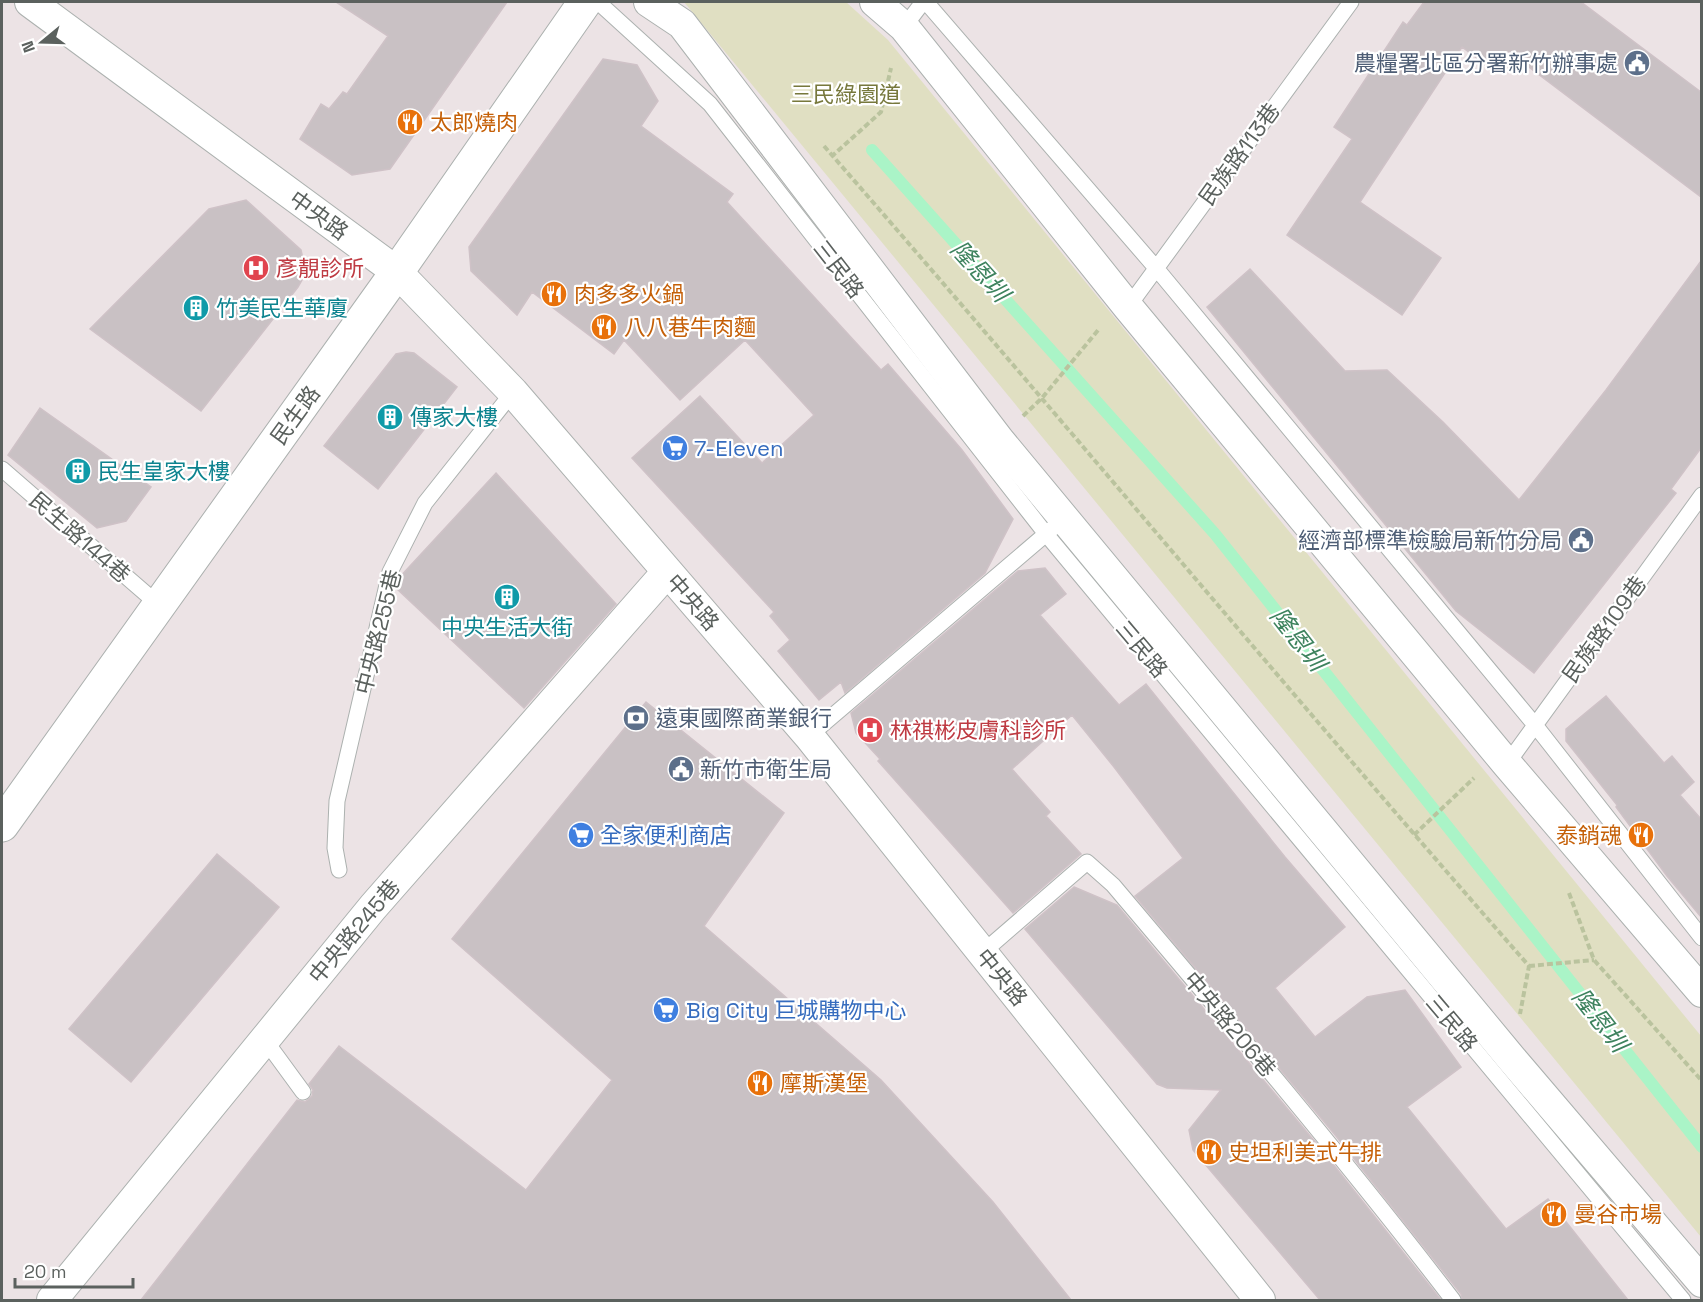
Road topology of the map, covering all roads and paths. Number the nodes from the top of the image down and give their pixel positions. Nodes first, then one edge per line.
1 (30, 2) edge
2 (585, 2) edge
3 (598, 2) edge
4 (649, 2) edge
5 (875, 2) edge
6 (924, 2) edge
7 (1351, 2) edge
8 (904, 27) junction
9 (832, 156) junction
10 (804, 186) junction
11 (1156, 268) junction
12 (396, 272) junction
13 (1128, 307) junction
14 (1080, 354) dead end
15 (513, 392) junction
16 (1042, 398) junction
17 (2, 470) edge
18 (1701, 495) edge
19 (1055, 526) junction
20 (667, 572) junction
21 (159, 605) junction
22 (1535, 725) junction
23 (809, 736) junction
24 (1507, 764) junction
25 (1473, 779) dead end
26 (1467, 783) dead end
27 (1480, 788) dead end
28 (2, 825) edge
29 (1414, 835) junction
30 (339, 870) dead end
31 (1568, 892) dead end
32 (1701, 938) edge
33 (1401, 944) junction
34 (982, 953) junction
35 (1594, 960) junction
36 (1529, 966) junction
37 (1701, 992) edge
38 (265, 1040) junction
39 (1511, 1058) junction
40 (1701, 1081) edge
41 (303, 1092) dead end
42 (1701, 1282) edge
43 (52, 1300) edge
44 (1260, 1300) edge
45 (1453, 1300) edge
46 (1683, 1300) edge

1 - 12 street, 中央路
2 - 12 street, 民生路
3 - 19 lane, 三民路
4 - 10 street, 三民路
5 - 8 street
6 - 8 lane
6 - 11 lane
7 - 11 lane, 民族路113巷
8 - 9 path
8 - 13 street
9 - 10 path
9 - 16 path
10 - 19 street, 三民路
11 - 13 lane, 民族路113巷
11 - 22 lane
12 - 15 street, 中央路
12 - 21 street, 民生路
13 - 24 street
14 - 16 path
15 - 20 street, 中央路
15 - 30 lane, 中央路255巷
16 - 29 path
17 - 21 lane, 民生路144巷
18 - 22 lane, 民族路109巷
19 - 23 lane
19 - 33 street, 三民路
20 - 23 street, 中央路
20 - 38 street, 中央路245巷
21 - 28 street, 民生路
22 - 24 lane, 民族路109巷
22 - 32 lane
23 - 34 street, 中央路
24 - 37 street
25 - 27 path
26 - 29 path
29 - 36 path
31 - 35 path
33 - 39 street, 三民路
33 - 46 lane, 三民路
34 - 44 street, 中央路
34 - 45 lane, 中央路206巷
35 - 36 path
35 - 40 path
36 - 39 path
38 - 41 lane
38 - 43 street, 中央路245巷
39 - 42 street, 三民路

